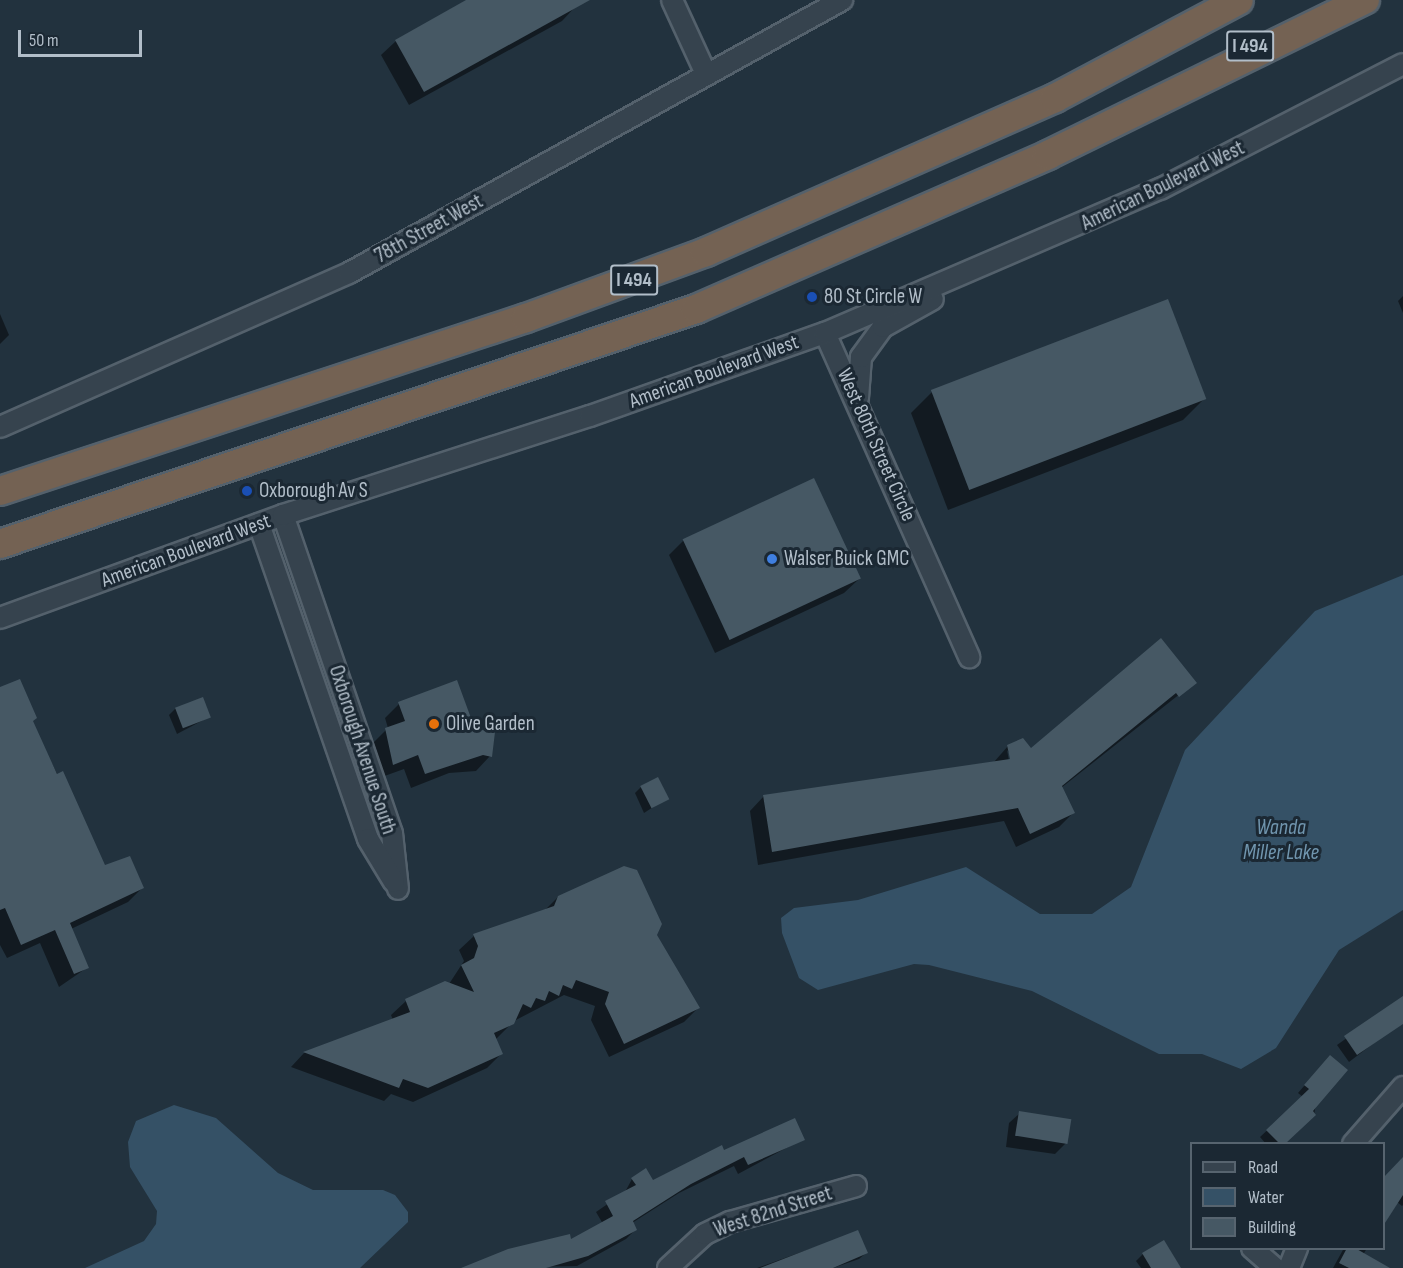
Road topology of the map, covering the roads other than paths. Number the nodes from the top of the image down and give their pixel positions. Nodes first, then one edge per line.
1 (672, 0) edge
2 (842, 0) edge
3 (1239, 0) edge
4 (1330, 0) edge
5 (1365, 0) edge
6 (1403, 64) edge
7 (706, 74) junction
8 (1171, 92) junction
9 (1012, 256) junction
10 (825, 333) junction
11 (858, 404) junction
12 (0, 427) edge
13 (0, 491) edge
14 (283, 515) junction
15 (259, 524) junction
16 (0, 543) edge
17 (0, 618) edge
18 (969, 657) dead end
19 (1403, 1087) edge
20 (1354, 1142) edge
21 (856, 1185) dead end
22 (1254, 1250) edge
23 (1296, 1250) edge
24 (668, 1268) edge
25 (1275, 1268) edge
26 (1289, 1268) edge

1 - 7 street
2 - 7 street, 78th Street West
3 - 13 highway, I 494
4 - 8 highway, I 494
5 - 8 highway
6 - 9 street, American Boulevard West
7 - 12 street, 78th Street West
8 - 16 highway, I 494
9 - 10 street, American Boulevard West
9 - 11 street
10 - 11 street, West 80th Street Circle
10 - 14 street, American Boulevard West
11 - 18 street, West 80th Street Circle
14 - 15 street, American Boulevard West
14 - 15 street, Oxborough Avenue South
15 - 17 street, American Boulevard West
19 - 20 street
21 - 24 street, West 82nd Street
22 - 25 street
23 - 26 street

